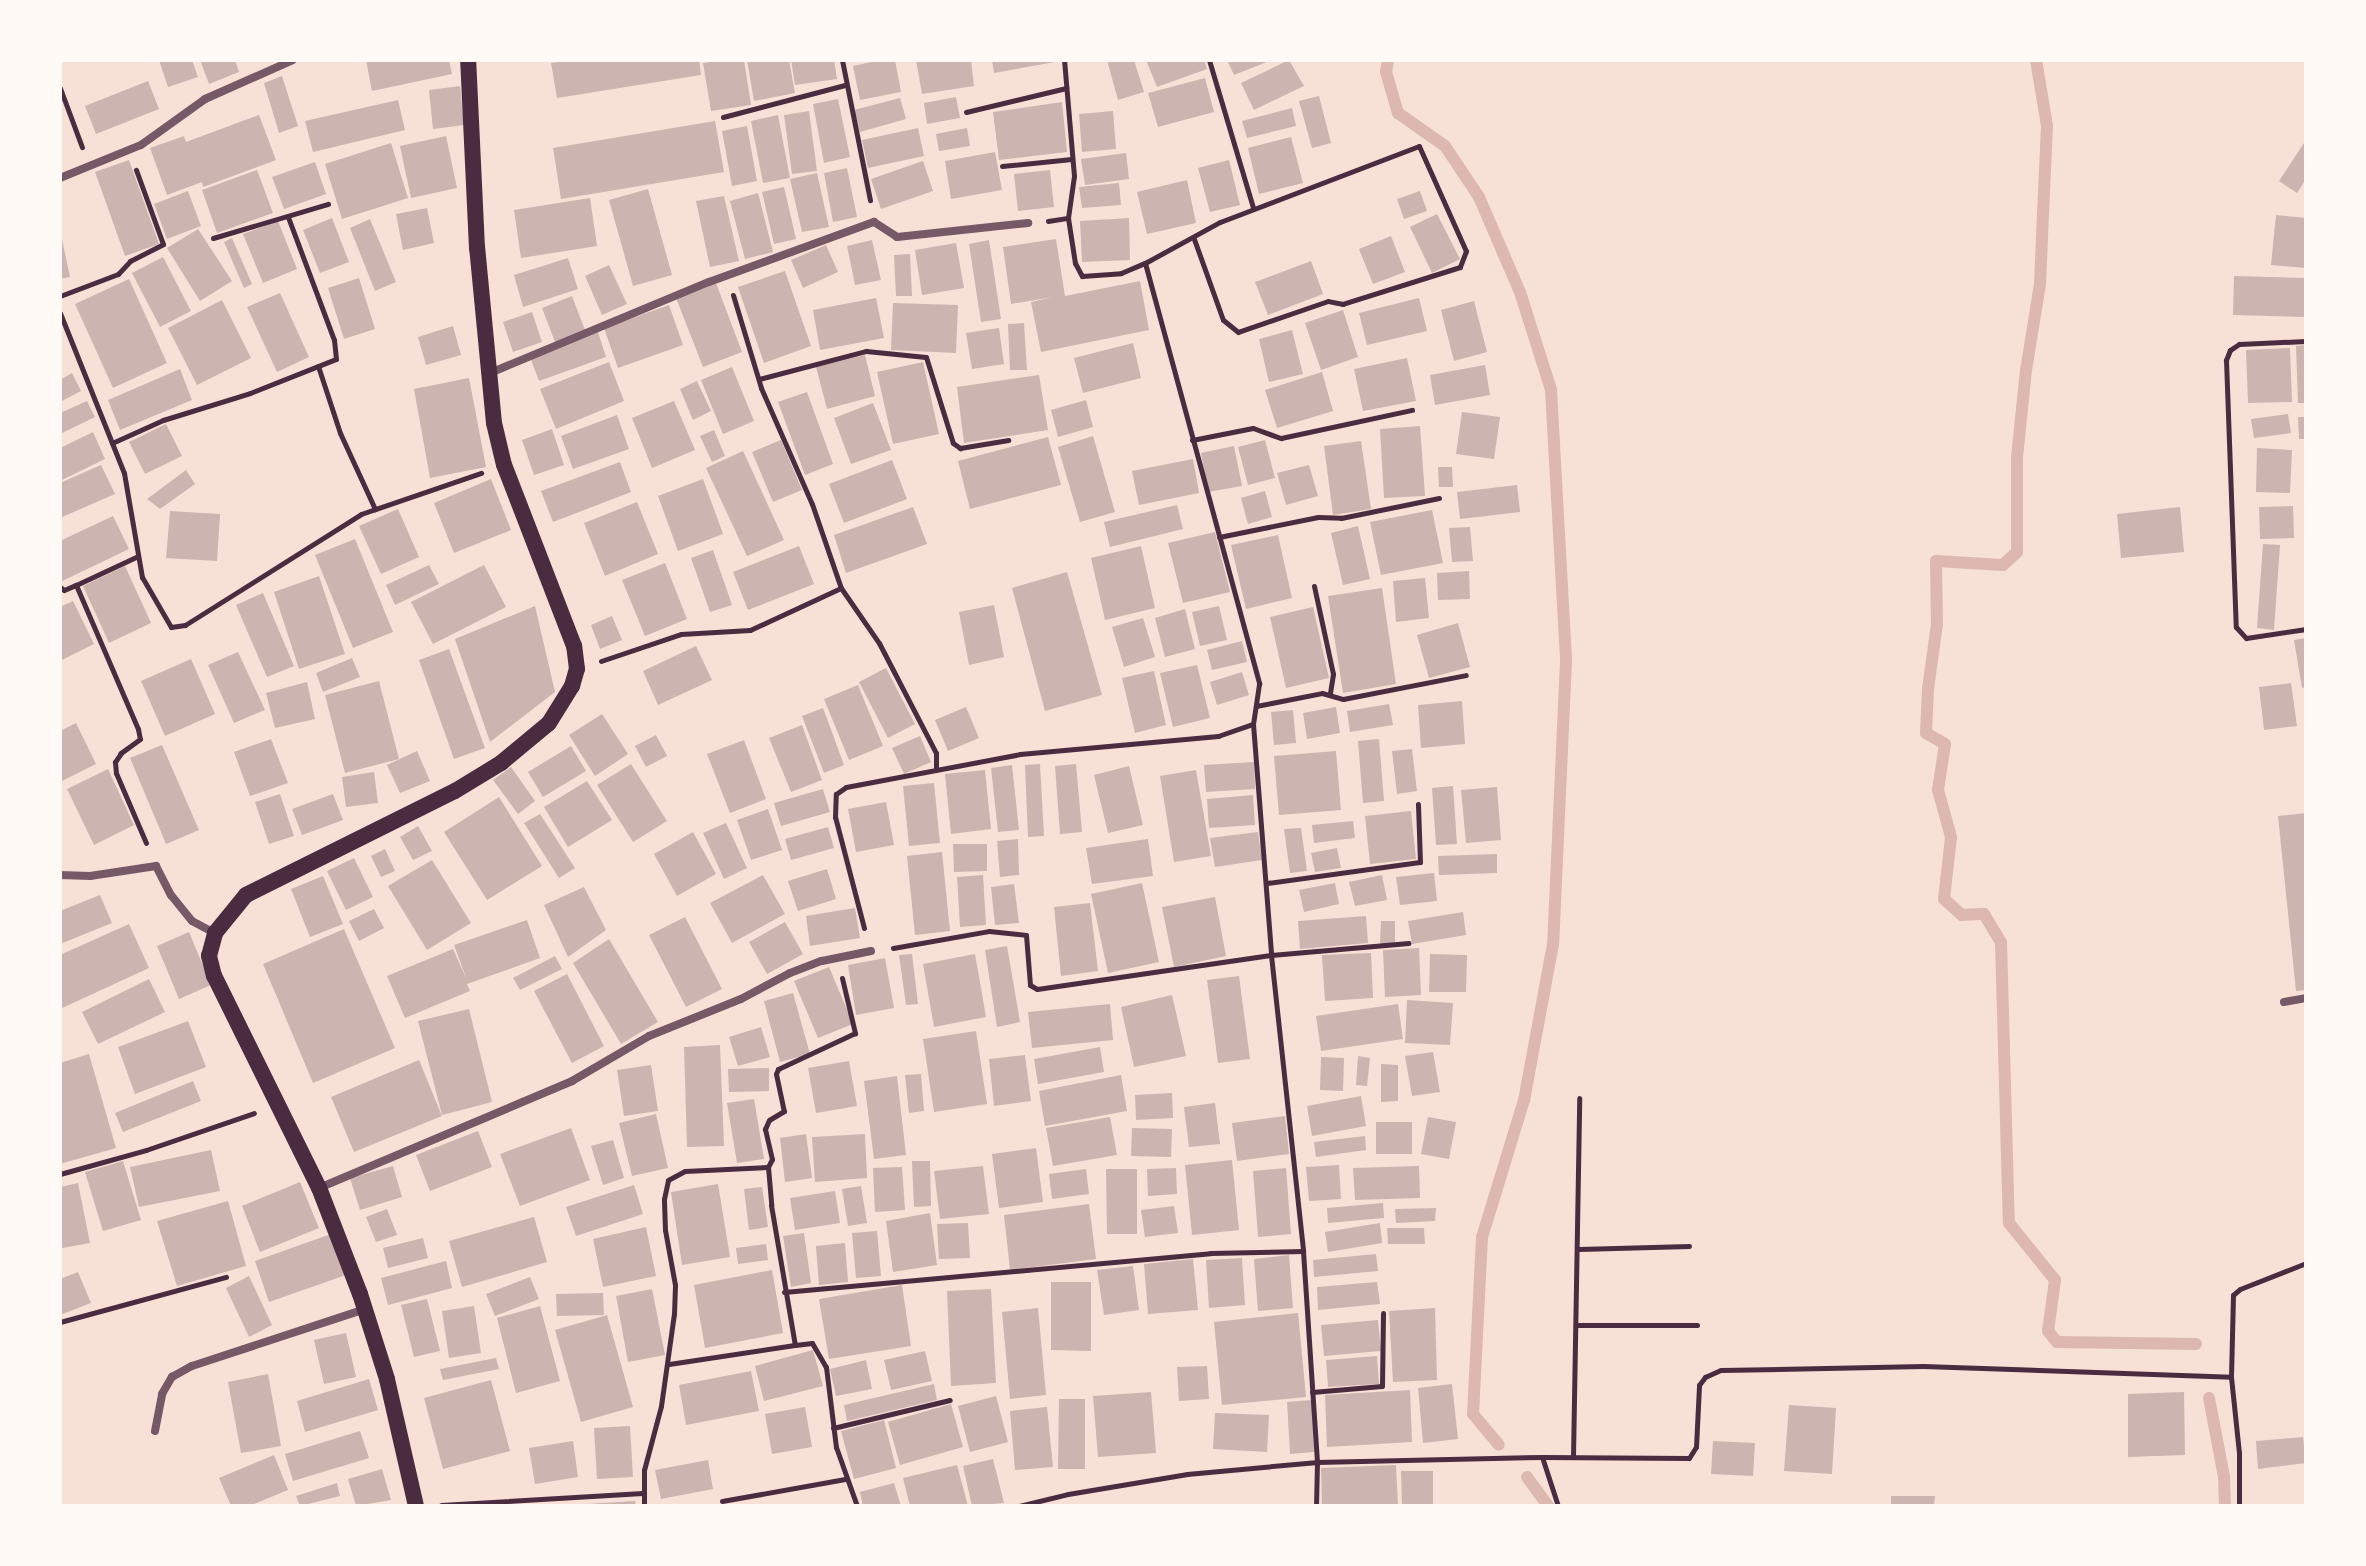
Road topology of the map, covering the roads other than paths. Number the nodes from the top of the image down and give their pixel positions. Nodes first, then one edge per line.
1 (293, 60) edge
2 (468, 60) edge
3 (60, 178) edge
4 (1028, 223) road end
5 (489, 373) junction
6 (60, 875) edge
7 (215, 933) junction
8 (871, 951) road end
9 (2306, 998) edge
10 (2284, 1002) dead end
11 (319, 1188) junction
12 (365, 1309) junction
13 (155, 1431) dead end
14 (416, 1506) edge

1 - 3 street
2 - 5 main road
4 - 5 street
5 - 7 main road
6 - 7 street
7 - 11 main road
8 - 11 street
9 - 10 street
11 - 12 main road
12 - 13 street
12 - 14 main road

